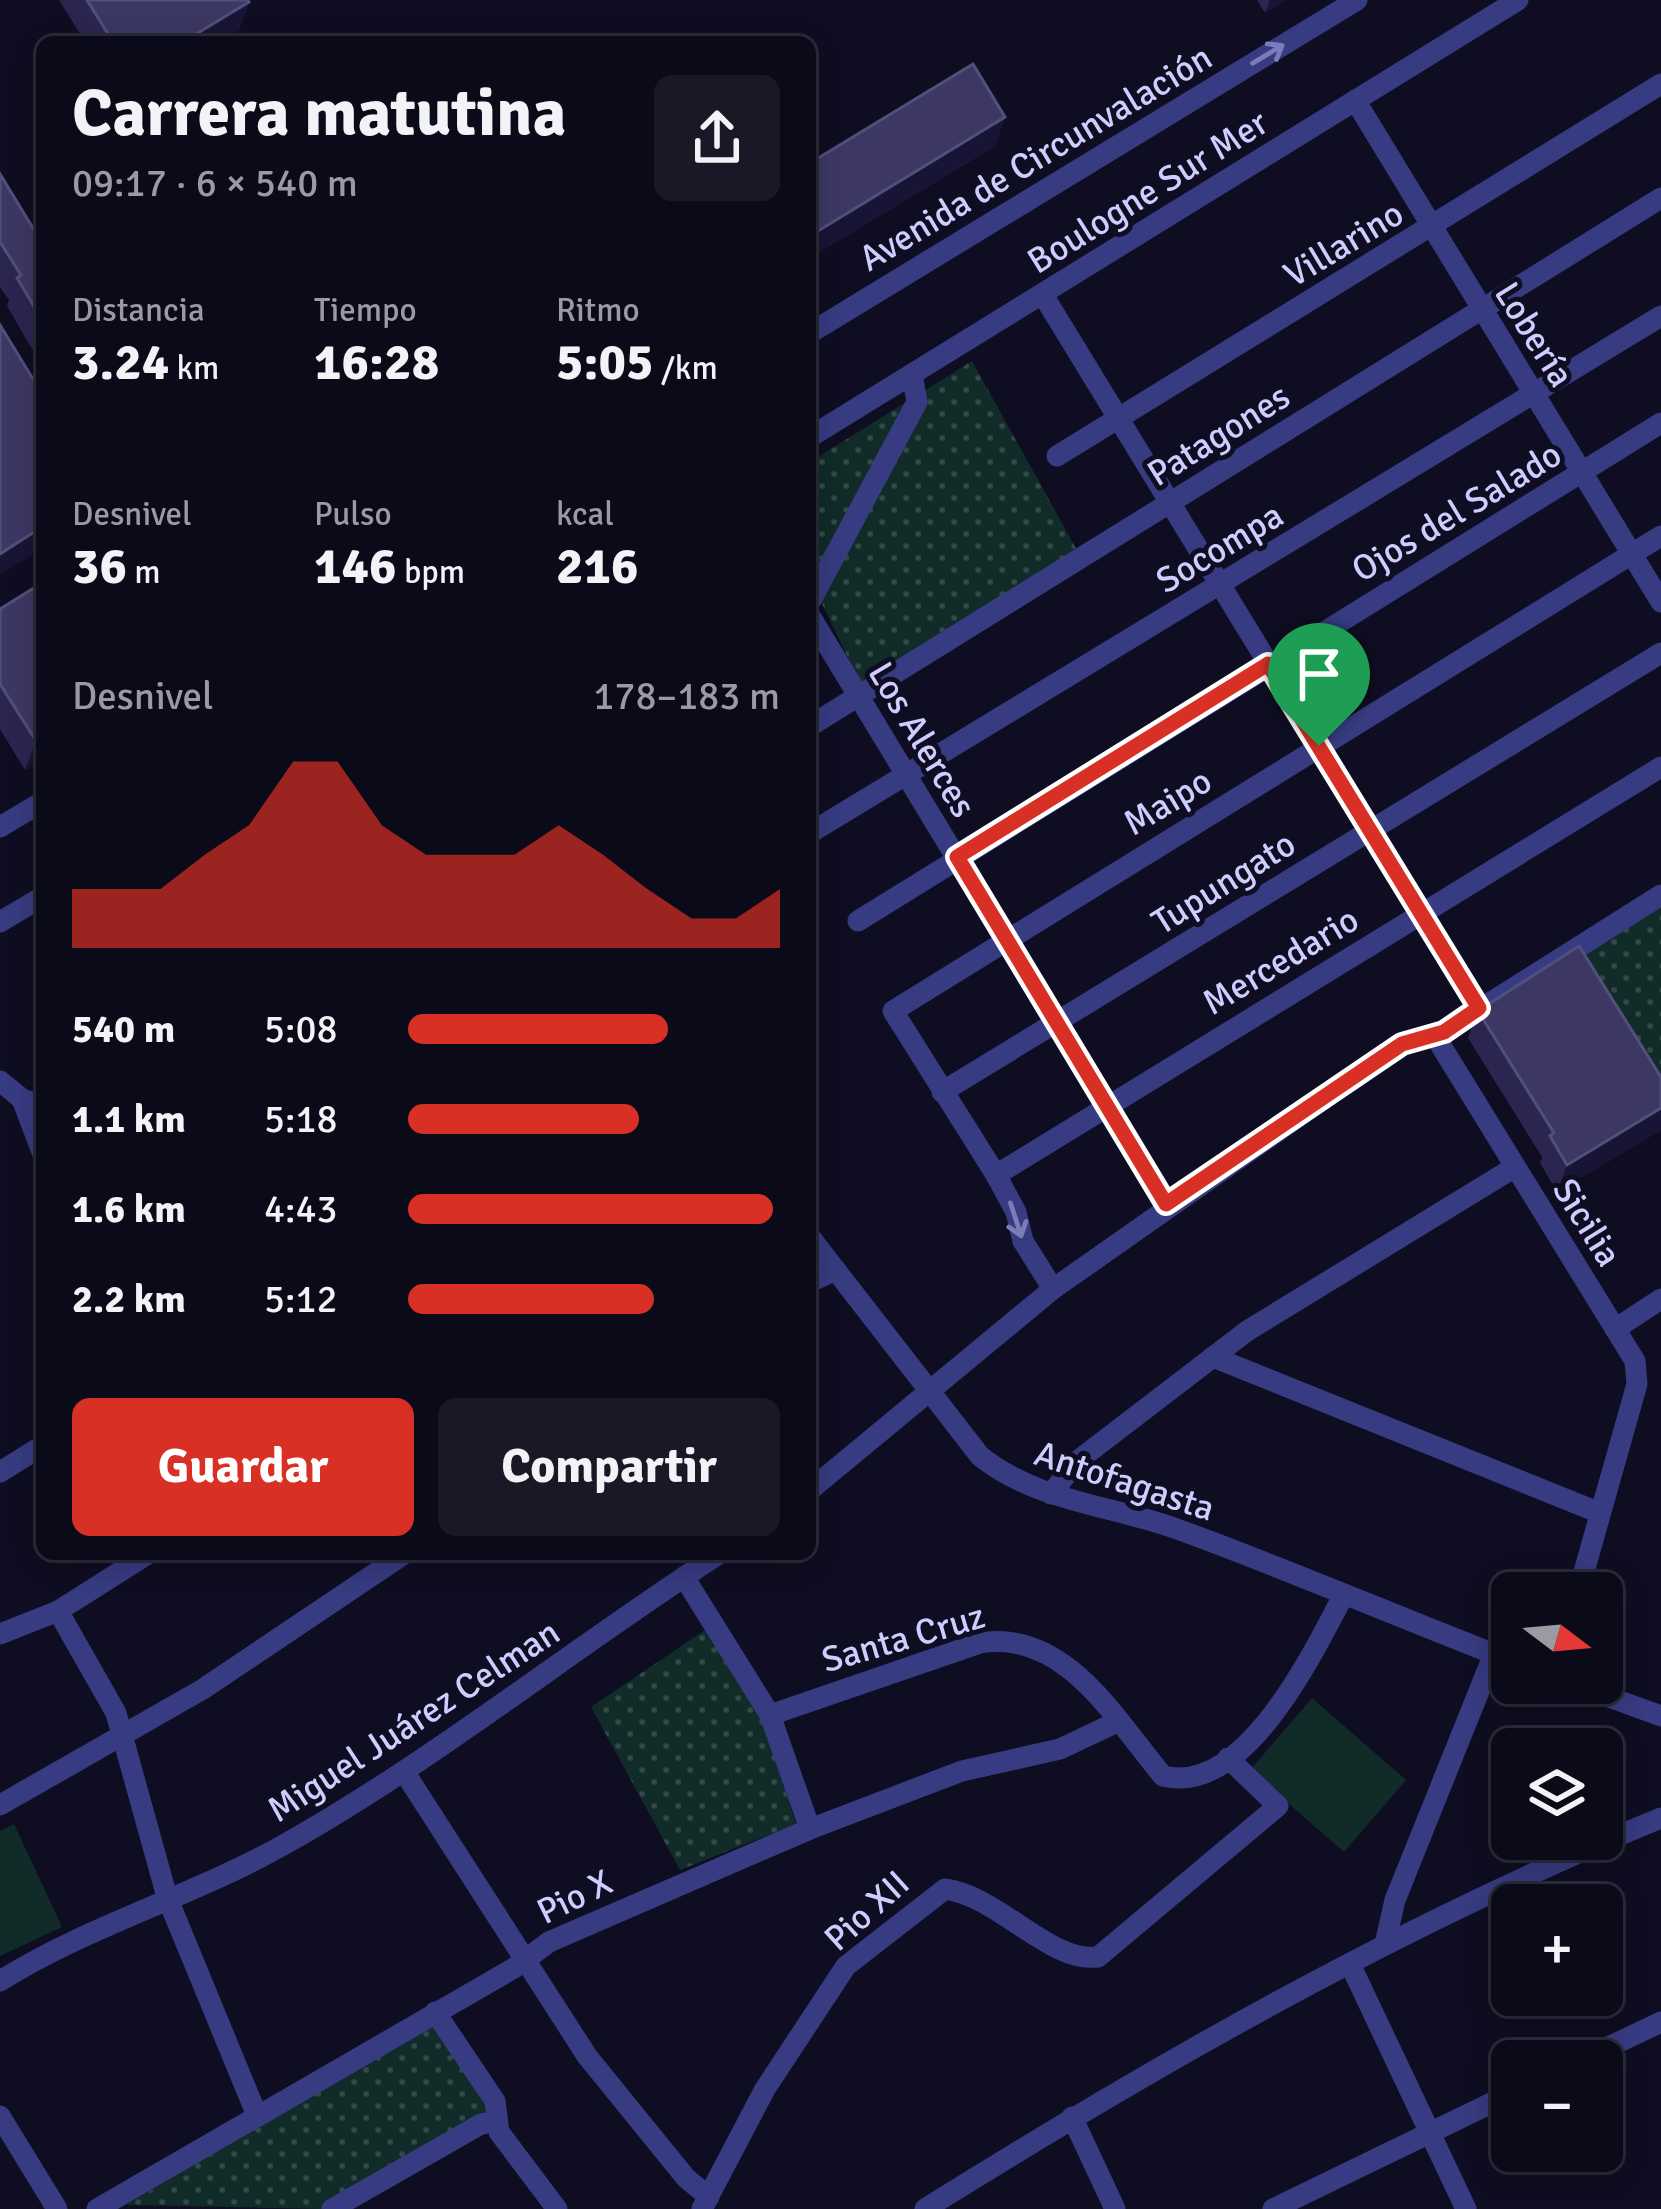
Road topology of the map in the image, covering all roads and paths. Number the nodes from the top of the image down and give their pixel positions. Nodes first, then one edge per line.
1 (1357, 0) edge
2 (1518, 0) edge
3 (1661, 84) edge
4 (1355, 100) junction
5 (1661, 198) edge
6 (1431, 229) junction
7 (1043, 296) junction
8 (1480, 310) junction
9 (1661, 316) edge
10 (816, 330) edge
11 (912, 374) junction
12 (1535, 397) junction
13 (1120, 418) junction
14 (1661, 423) edge
15 (816, 433) edge
16 (1058, 456) dead end
17 (1582, 472) junction
18 (1169, 502) junction
19 (1661, 536) edge
20 (1632, 553) junction
21 (1218, 587) junction
22 (816, 591) edge
23 (1661, 602) edge
24 (816, 626) edge
25 (1661, 652) edge
26 (1268, 664) junction
27 (859, 697) junction
28 (816, 723) edge
29 (1319, 746) junction
30 (1661, 767) edge
31 (904, 773) junction
32 (36, 806) edge
33 (0, 827) edge
34 (816, 829) edge
35 (1368, 832) junction
36 (957, 857) junction
37 (1661, 895) edge
38 (36, 901) edge
39 (1420, 913) junction
40 (858, 921) dead end
41 (0, 922) edge
42 (1007, 938) junction
43 (1479, 1008) junction
44 (1059, 1022) junction
45 (1436, 1036) junction
46 (0, 1081) edge
47 (942, 1092) junction
48 (32, 1102) edge
49 (1106, 1105) junction
50 (1515, 1167) junction
51 (996, 1175) junction
52 (1166, 1204) junction
53 (816, 1245) edge
54 (836, 1270) junction
55 (816, 1279) edge
56 (1053, 1289) junction
57 (1661, 1299) edge
58 (1615, 1329) junction
59 (1214, 1357) junction
60 (928, 1389) junction
61 (36, 1450) edge
62 (0, 1472) edge
63 (816, 1485) edge
64 (1051, 1494) junction
65 (1600, 1513) junction
66 (139, 1560) edge
67 (395, 1560) edge
68 (710, 1560) edge
69 (1583, 1572) edge
70 (684, 1577) junction
71 (1343, 1596) junction
72 (58, 1611) junction
73 (0, 1634) edge
74 (1491, 1653) edge
75 (1491, 1685) edge
76 (1623, 1703) edge
77 (770, 1714) junction
78 (1661, 1717) edge
79 (1118, 1722) junction
80 (124, 1735) junction
81 (1228, 1758) junction
82 (405, 1773) junction
83 (0, 1804) edge
84 (1661, 1818) edge
85 (810, 1828) junction
86 (167, 1897) junction
87 (1385, 1944) junction
88 (527, 1958) junction
89 (1350, 1964) junction
90 (0, 1981) edge
91 (435, 2012) junction
92 (1661, 2022) edge
93 (1623, 2040) edge
94 (1491, 2103) edge
95 (256, 2113) junction
96 (0, 2116) edge
97 (1072, 2117) junction
98 (494, 2122) junction
99 (1429, 2133) junction
100 (705, 2203) edge
101 (106, 2207) edge
102 (337, 2208) edge
103 (56, 2209) edge
104 (557, 2209) edge
105 (925, 2209) edge
106 (1115, 2209) edge
107 (1273, 2209) edge
108 (1466, 2209) edge

10 -> 1 street, Avenida de Circunvalación
2 - 4 street, Boulogne Sur Mer
3 - 6 street, Villarino
4 - 6 street, Lobería
4 - 7 street, Boulogne Sur Mer
5 - 8 street, Patagones
6 - 8 street, Lobería
6 - 13 street, Villarino
7 - 11 street, Boulogne Sur Mer
7 - 13 street
8 - 12 street, Lobería
8 - 18 street, Patagones
9 - 12 street, Socompa
11 - 15 street, Boulogne Sur Mer
11 - 22 street
12 - 17 street, Lobería
12 - 21 street, Socompa
13 - 16 street, Villarino
13 - 18 street
14 - 17 street, Ojos del Salado
17 - 20 street, Lobería
17 - 26 street, Ojos del Salado
18 - 21 street
18 - 27 street, Patagones
19 - 20 street, Maipo
20 - 23 street, Lobería
20 - 29 street, Maipo
21 - 26 street
21 - 31 street, Socompa
24 - 27 street, Los Alerces
25 - 35 street, Tupungato
26 - 29 street
26 - 36 street, Ojos del Salado
27 - 28 street, Patagones
27 - 31 street, Los Alerces
29 - 35 street
29 - 42 street, Maipo
30 - 39 street, Mercedario
31 - 34 street, Socompa
31 - 36 street, Los Alerces
32 - 33 street
35 - 39 street
35 - 44 street, Tupungato
36 - 40 street, Ojos del Salado
36 - 42 street, Los Alerces
37 - 43 street
38 - 41 street
39 - 43 street
39 - 49 street, Mercedario
42 - 44 street, Los Alerces
42 - 47 street, Maipo
43 - 45 street
44 - 47 street, Tupungato
44 - 49 street, Los Alerces
45 - 50 street, Sicilia
45 - 52 street
46 - 48 street
47 - 51 street
49 - 51 street, Mercedario
49 - 52 street, Los Alerces
50 - 58 street, Sicilia
50 - 59 street
51 -> 56 street
52 - 56 street
53 - 54 street, Antofagasta
54 - 55 street
54 - 60 street, Antofagasta
56 - 60 street
57 - 58 street
58 - 65 street, Sicilia
59 - 64 street
59 - 65 street
60 - 63 street
60 - 64 street, Antofagasta
61 - 62 street
64 - 71 street, Antofagasta
65 - 69 street, Sicilia
66 - 72 street
67 - 80 street
68 - 70 street, Miguel Juárez Celman
70 - 77 street
70 - 82 street, Miguel Juárez Celman
71 - 74 street, Antofagasta
71 - 81 street, Santa Cruz
72 - 73 street
72 - 80 street
75 - 87 street
76 - 78 street
77 - 79 street, Santa Cruz
77 - 85 street
79 - 81 street, Santa Cruz
79 - 85 street, Pio X
80 - 83 street
80 - 86 street
81 - 100 street, Pio XII
82 - 86 street, Miguel Juárez Celman
82 - 88 street
84 - 87 street
85 - 88 street, Pio X
86 - 90 street, Miguel Juárez Celman
86 - 95 street
87 - 89 street
88 - 91 street, Pio X
88 - 100 street
89 - 97 street
89 - 99 street
91 - 95 street, Pio X
91 - 98 street
92 - 93 street
94 - 99 street
95 - 101 street, Pio X
96 - 103 street
97 - 105 street
97 - 106 street
98 - 102 street
98 - 104 street
99 - 107 street
99 - 108 street

